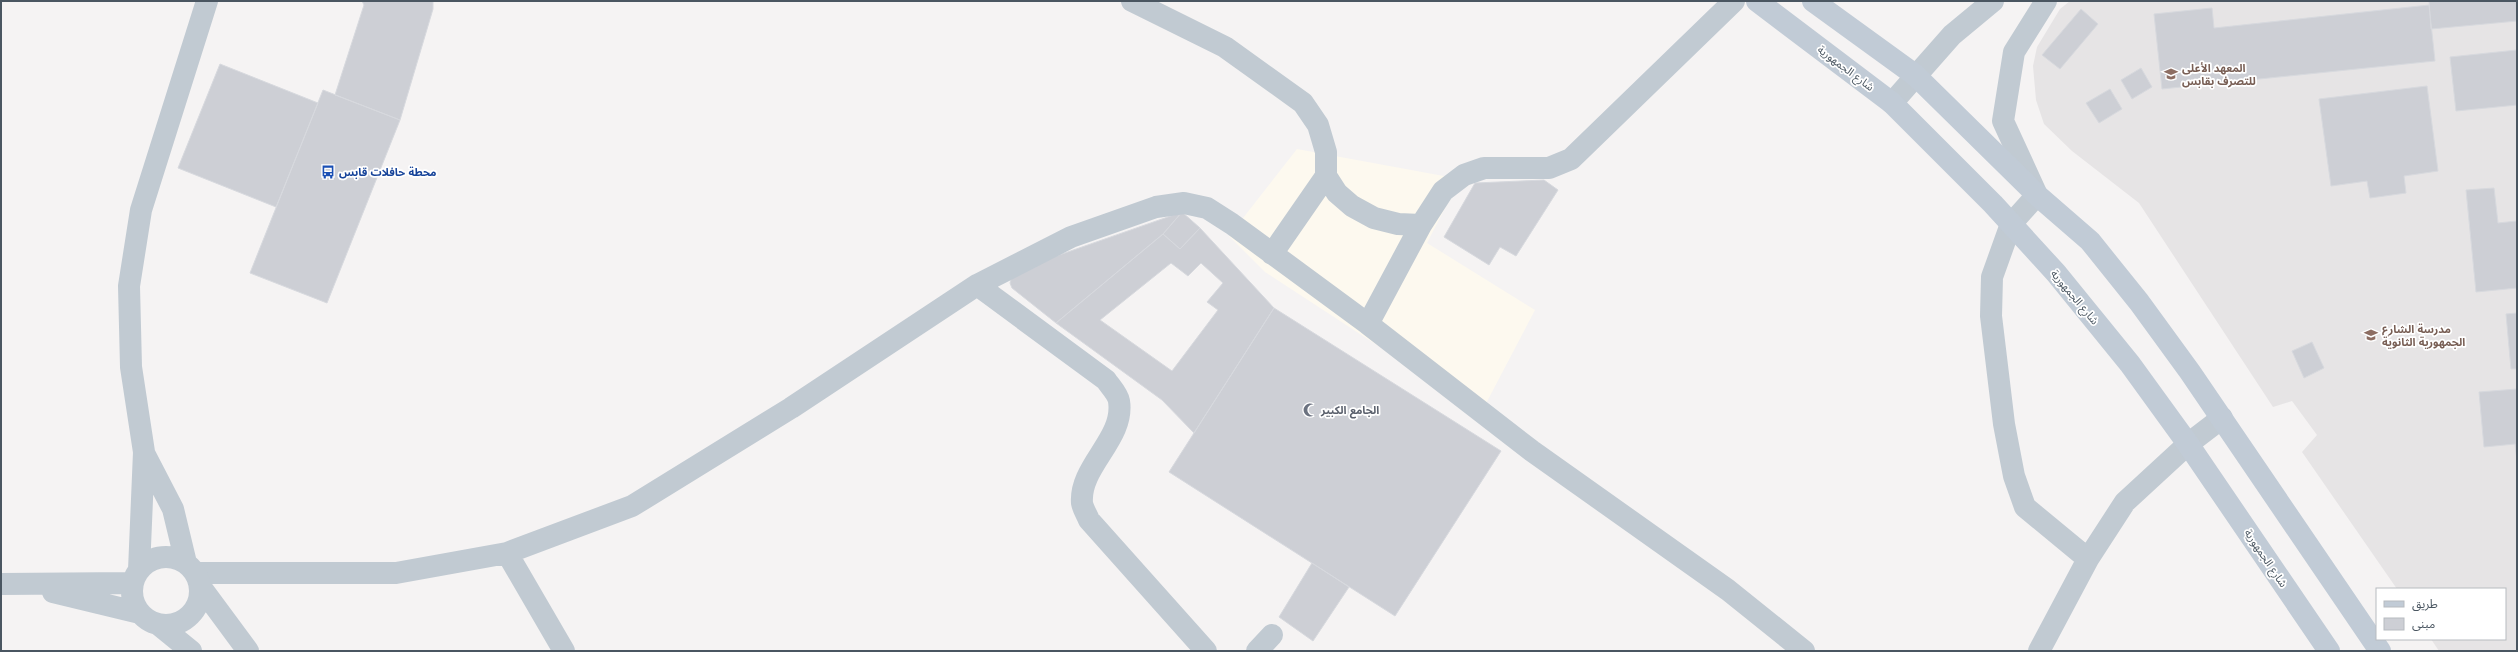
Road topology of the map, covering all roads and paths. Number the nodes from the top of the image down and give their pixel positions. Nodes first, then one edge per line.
1 (207, 1) edge
2 (1132, 1) edge
3 (1734, 1) edge
4 (1757, 1) edge
5 (1813, 1) edge
6 (1993, 1) edge
7 (2046, 1) edge
8 (1915, 75) junction
9 (1892, 103) junction
10 (1326, 176) junction
11 (2037, 195) junction
12 (2011, 224) junction
13 (1421, 225) junction
14 (1272, 254) junction
15 (976, 285) junction
16 (1368, 324) junction
17 (2222, 418) junction
18 (2188, 444) junction
19 (144, 452) junction
20 (507, 553) junction
21 (2088, 559) junction
22 (194, 574) junction
23 (136, 576) junction
24 (1, 584) edge
25 (23, 585) junction
26 (140, 613) junction
27 (160, 625) junction
28 (1272, 635) dead end
29 (191, 651) edge
30 (248, 651) edge
31 (564, 651) edge
32 (1206, 651) edge
33 (1257, 651) edge
34 (1804, 651) edge
35 (2039, 651) edge
36 (2329, 651) edge
37 (2380, 651) edge

1 - 19 street
2 - 10 street
3 - 13 street
4 - 9 main road, شارع الجمهورية
5 - 8 main road
6 - 8 street
7 - 11 street
8 - 9 street
8 - 11 main road
9 - 12 main road, شارع الجمهورية
10 - 13 street
10 - 14 street
11 - 12 street
11 - 17 main road
12 - 18 main road, شارع الجمهورية
12 - 21 street
13 - 16 street
14 - 15 street
14 - 16 street
15 - 20 street
15 - 32 street
16 - 34 street
17 - 18 street
17 - 37 main road
18 - 21 street
18 - 36 main road, شارع الجمهورية
19 - 22 street
19 - 23 street
20 - 22 street
20 - 31 street
21 - 35 street
22 - 23 street
22 - 27 street
22 - 30 street
23 - 25 street
23 - 26 street
24 - 25 street
25 - 26 street
26 - 27 street
27 - 29 street
28 - 33 street

